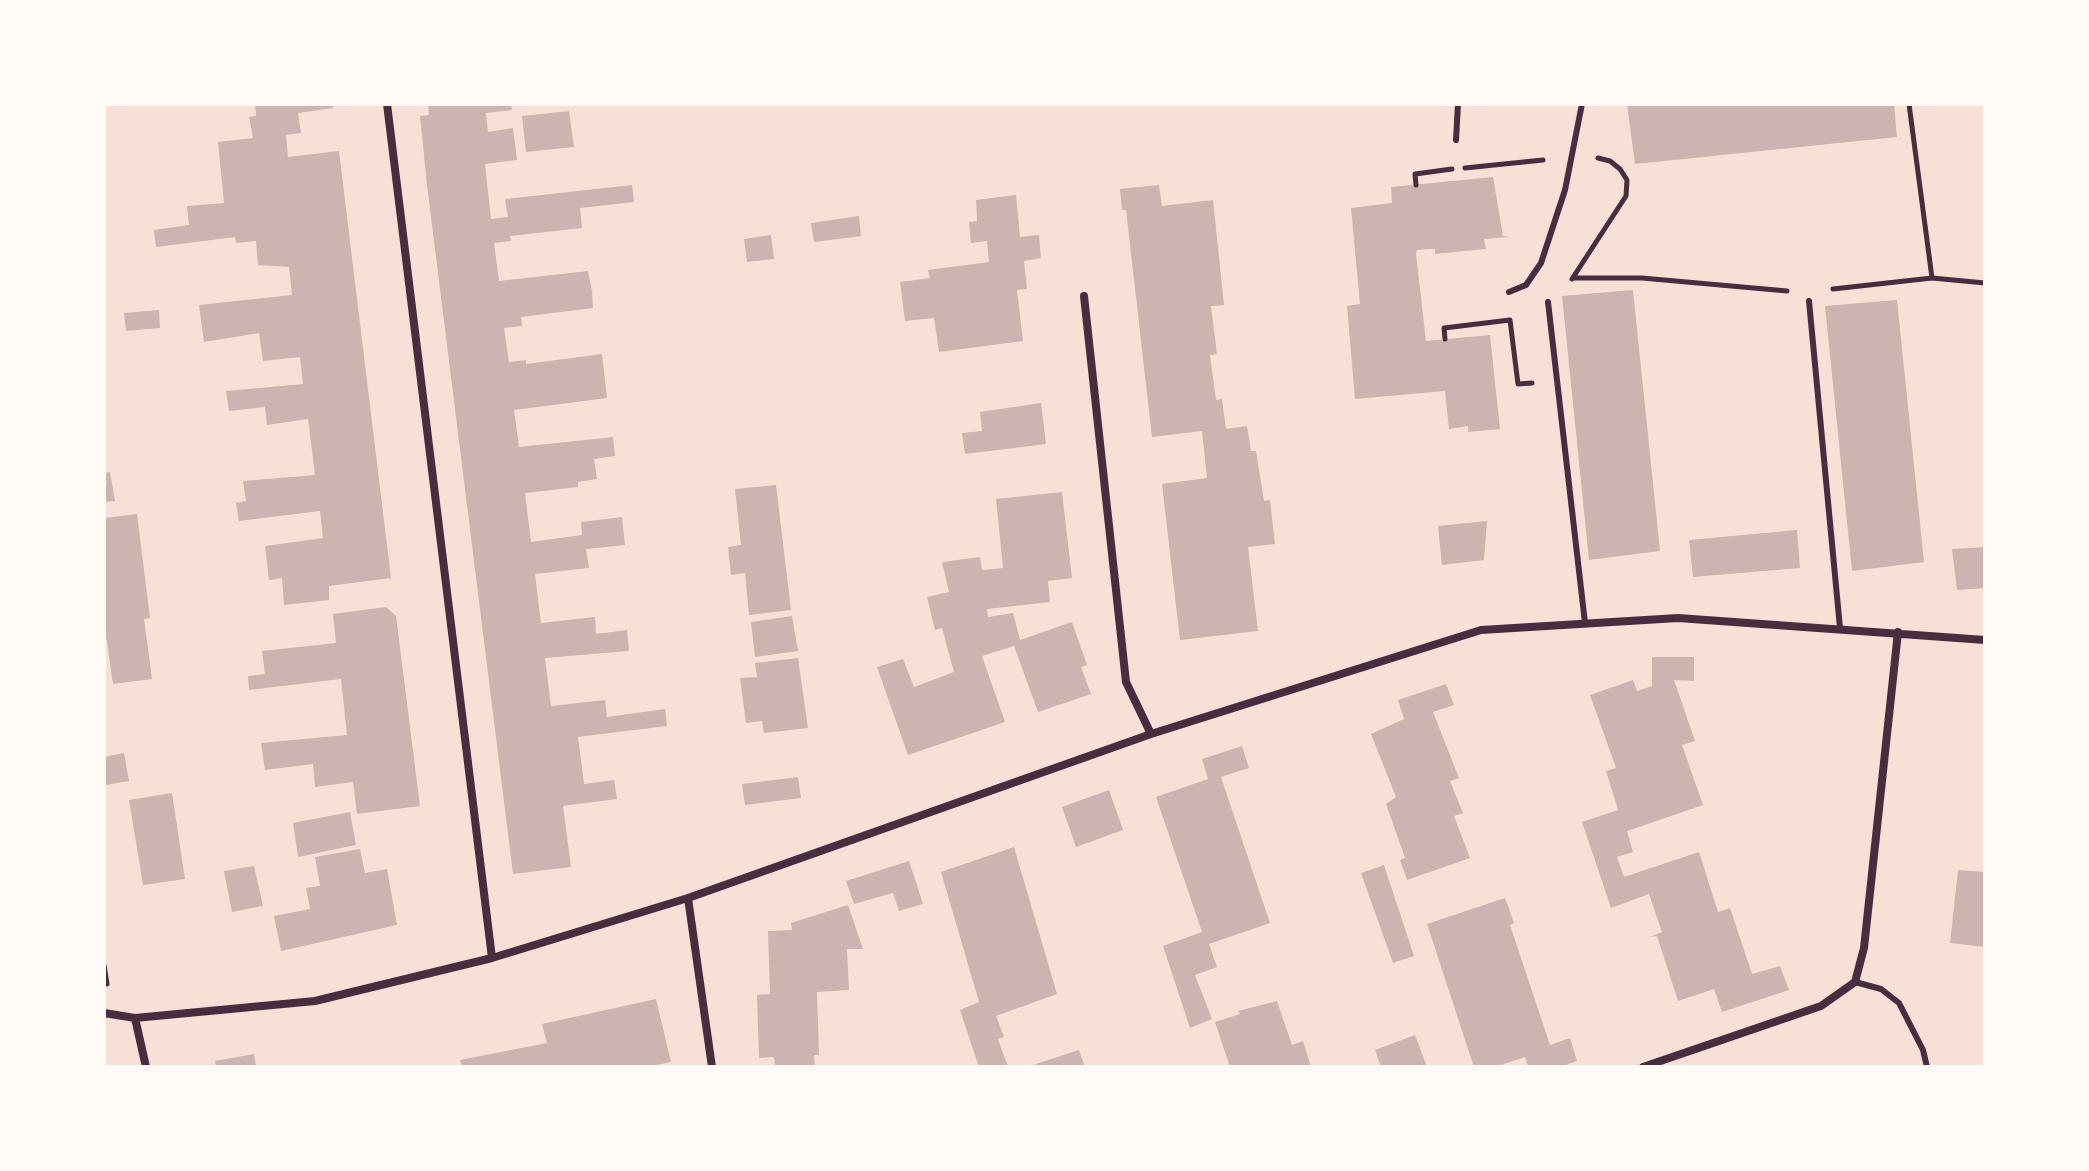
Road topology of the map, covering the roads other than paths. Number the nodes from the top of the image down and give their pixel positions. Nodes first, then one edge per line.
1 (387, 104) edge
2 (1458, 104) edge
3 (1582, 104) edge
4 (1456, 140) dead end
5 (1509, 292) dead end
6 (1084, 296) dead end
7 (1809, 301) dead end
8 (1548, 302) road end
9 (1585, 623) junction
10 (1840, 628) junction
11 (1898, 632) junction
12 (1985, 640) edge
13 (1151, 734) junction
14 (688, 898) junction
15 (492, 958) junction
16 (1855, 982) junction
17 (104, 1013) edge
18 (135, 1018) junction
19 (146, 1067) edge
20 (712, 1067) edge
21 (1643, 1067) edge
22 (1927, 1067) edge

1 - 15 street
2 - 4 lane
3 - 5 lane
6 - 13 street
7 - 10 lane
8 - 9 lane
9 - 10 street
9 - 13 street
10 - 11 street
11 - 12 street
11 - 16 street
13 - 14 street
14 - 15 street
14 - 20 street
15 - 18 street
16 - 21 street
16 - 22 lane
17 - 18 street
18 - 19 street

